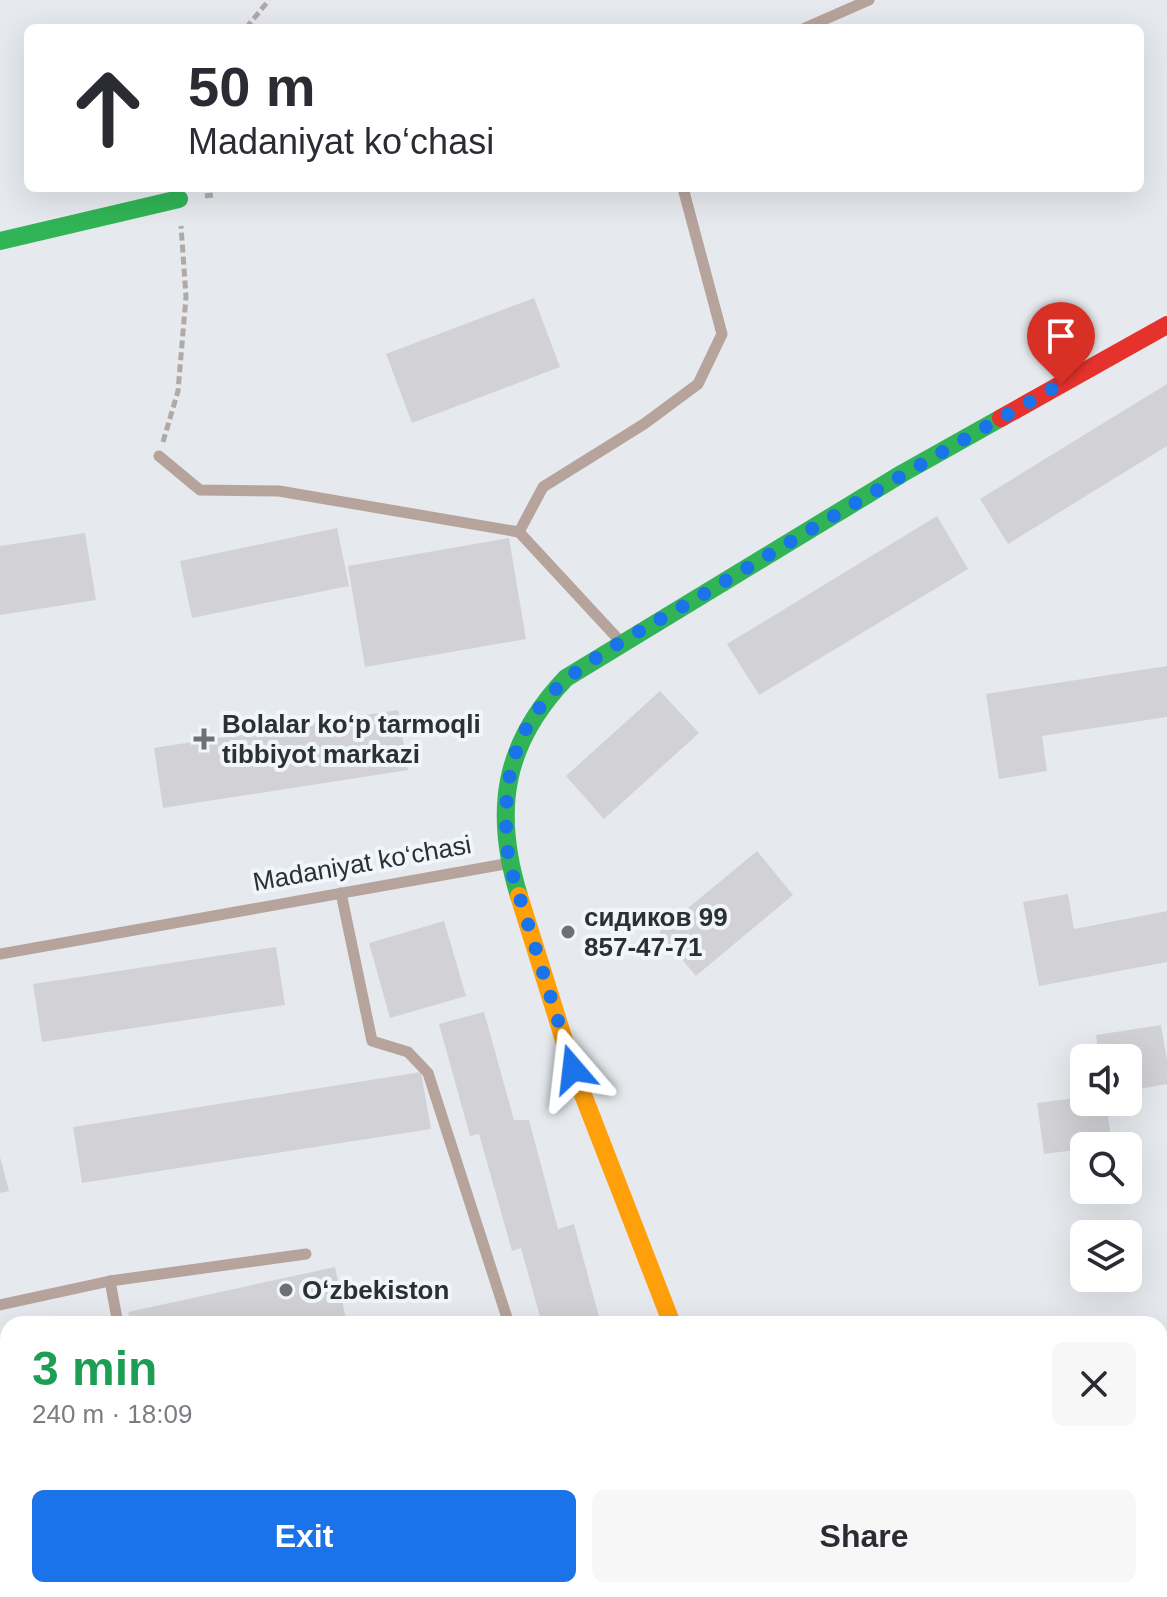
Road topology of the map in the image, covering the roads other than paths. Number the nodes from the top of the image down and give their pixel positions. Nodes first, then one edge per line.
1 (869, 0) edge
2 (814, 24) edge
3 (684, 192) edge
4 (179, 199) road end
5 (0, 241) edge
6 (1167, 325) edge
7 (159, 456) road end
8 (519, 532) junction
9 (622, 643) junction
10 (509, 863) junction
11 (341, 893) junction
12 (0, 954) edge
13 (306, 1254) dead end
14 (110, 1281) junction
15 (0, 1305) edge
16 (117, 1316) edge
17 (506, 1316) edge
18 (669, 1316) edge

1 - 2 lane
3 - 8 lane
4 - 5 street
6 - 9 street, Madaniyat ko‘chasi
7 - 8 lane
8 - 9 lane
9 - 10 street, Madaniyat ko‘chasi
10 - 11 lane, Madaniyat ko‘chasi
10 - 18 street
11 - 12 lane, Madaniyat ko‘chasi
11 - 17 lane
13 - 14 lane
14 - 15 lane
14 - 16 lane

